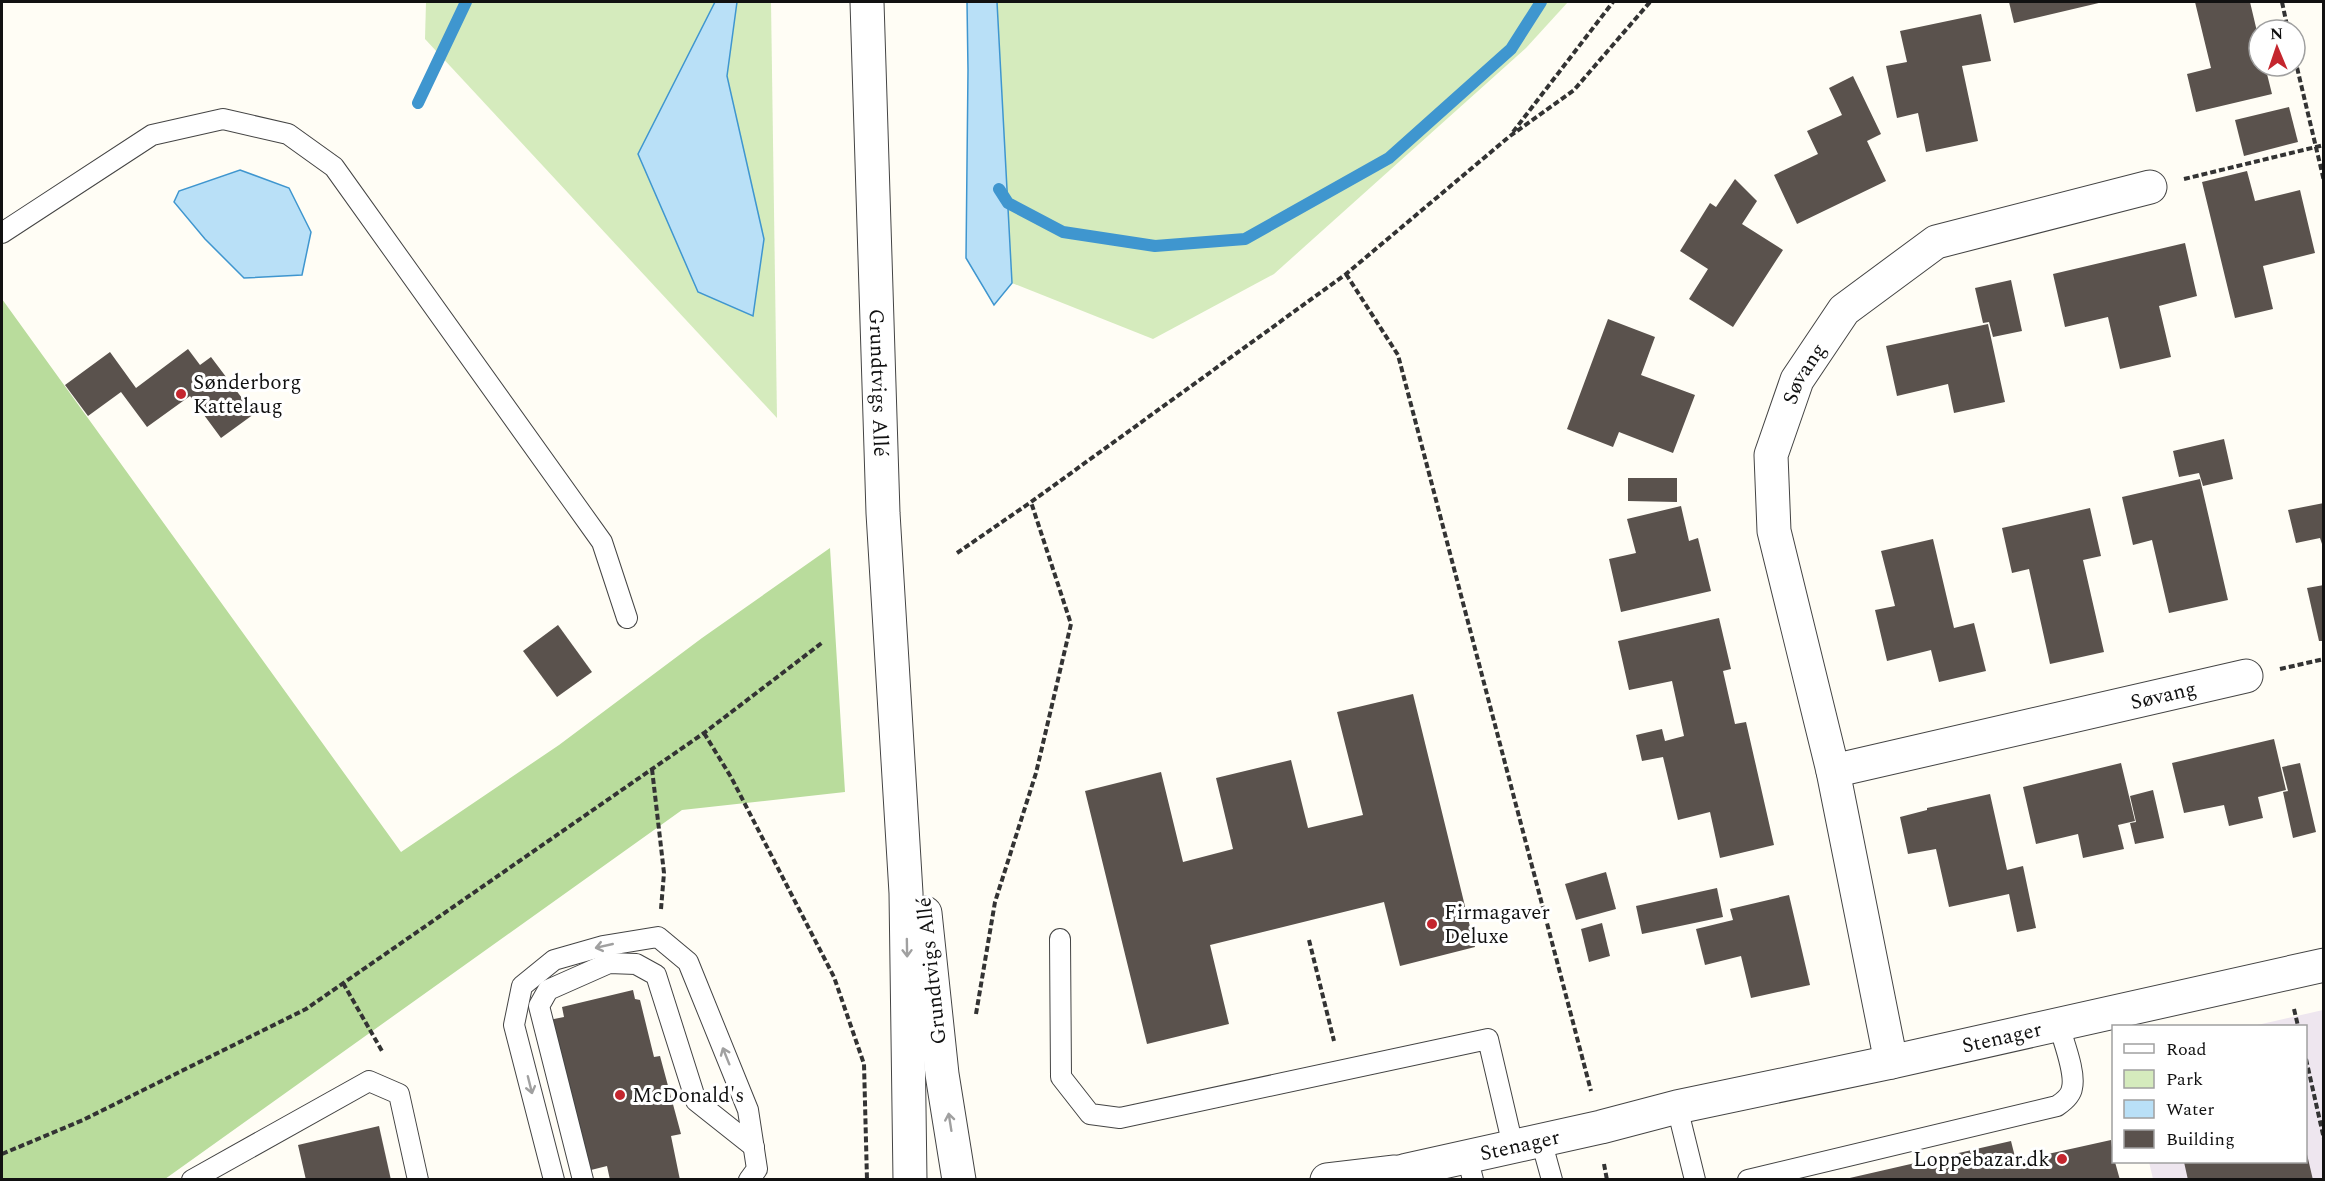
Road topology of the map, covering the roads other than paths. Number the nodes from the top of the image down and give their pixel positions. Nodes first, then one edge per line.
1 (867, 2) edge
2 (2151, 187) road end
3 (2, 232) edge
4 (627, 618) dead end
5 (2246, 676) road end
6 (898, 764) junction
7 (1833, 771) junction
8 (1060, 939) dead end
9 (2324, 965) edge
10 (2059, 1025) junction
11 (1891, 1062) junction
12 (1677, 1107) junction
13 (1527, 1143) junction
14 (754, 1147) junction
15 (1470, 1168) edge
16 (1397, 1175) edge
17 (192, 1179) edge
18 (418, 1179) edge
19 (554, 1179) edge
20 (583, 1179) edge
21 (749, 1179) edge
22 (910, 1179) edge
23 (959, 1179) edge
24 (1327, 1179) edge
25 (1552, 1179) edge
26 (1695, 1179) edge
27 (1748, 1179) edge

1 - 6 street, Grundtvigs Allé
2 - 7 street, Søvang
3 - 4 lane
5 - 7 street, Søvang
6 -> 22 street, Grundtvigs Allé
23 -> 6 street, Grundtvigs Allé
7 - 11 street, Søvang
8 - 13 lane
9 - 10 street, Stenager
10 - 11 street, Stenager
10 - 27 lane
11 - 12 street, Stenager
12 - 13 street, Stenager
12 - 26 lane
13 - 15 street, Stenager
13 - 25 lane
14 -> 19 lane
14 - 20 lane
14 - 21 lane
15 - 16 street, Stenager
16 - 24 street, Stenager
17 - 18 lane

